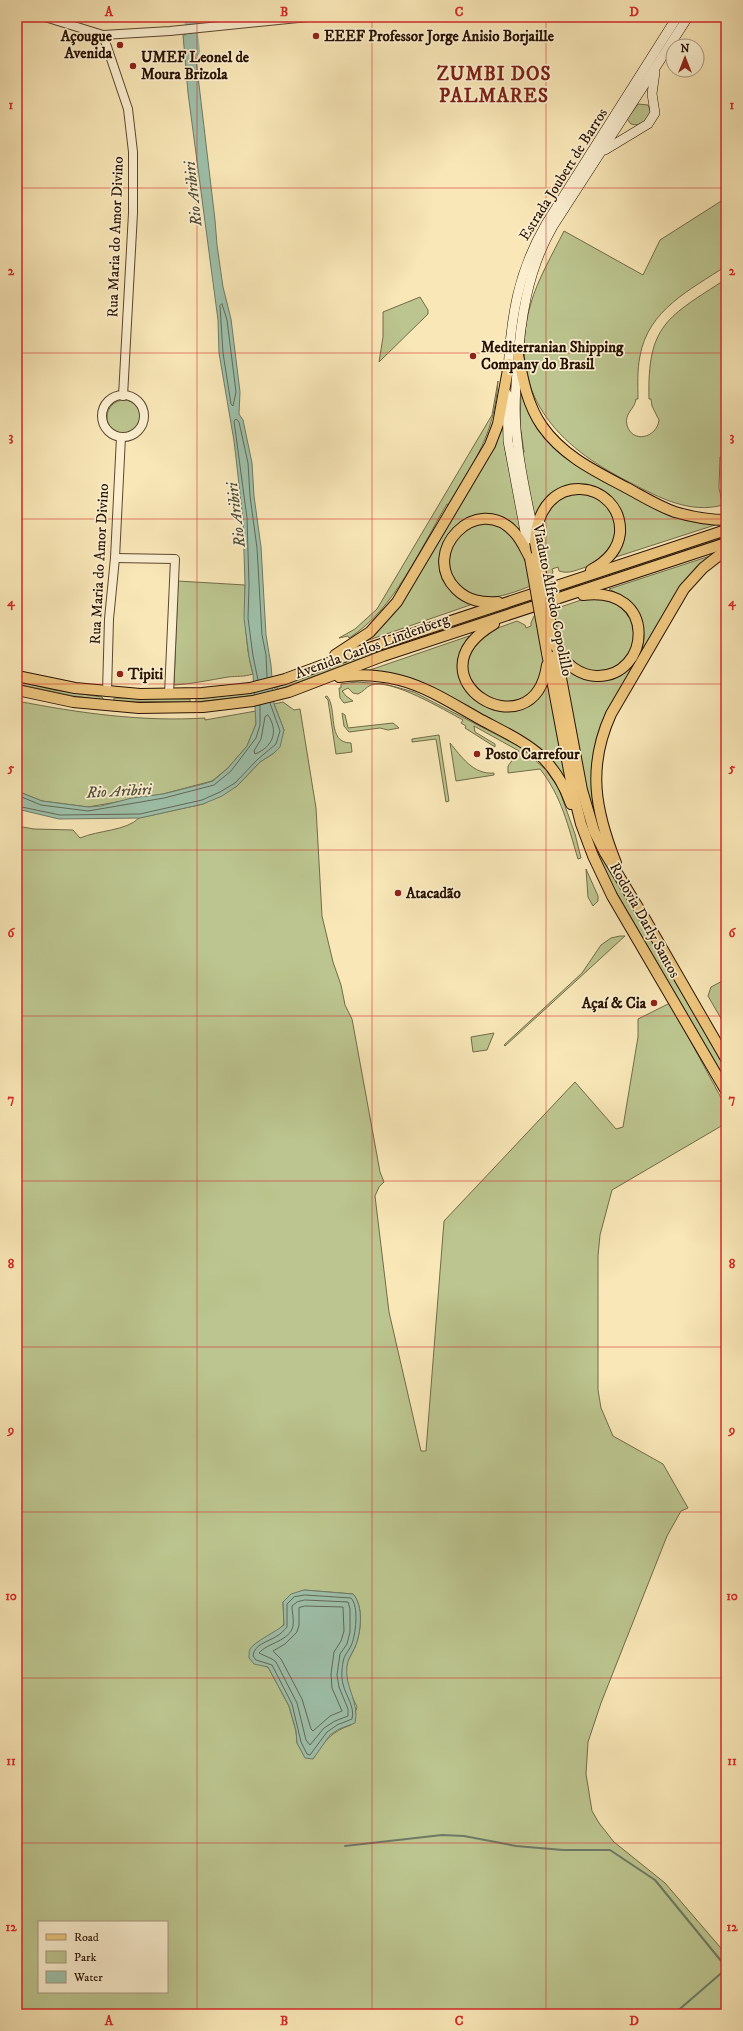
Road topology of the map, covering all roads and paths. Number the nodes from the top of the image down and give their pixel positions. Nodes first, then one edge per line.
1 (45, 17) edge
2 (308, 17) edge
3 (677, 17) edge
4 (688, 17) edge
5 (103, 35) junction
6 (656, 67) junction
7 (635, 100) junction
8 (623, 103) junction
9 (653, 105) junction
10 (597, 159) junction
11 (518, 355) junction
12 (509, 364) junction
13 (123, 396) junction
14 (120, 437) junction
15 (515, 454) junction
16 (726, 520) edge
17 (726, 530) edge
18 (535, 542) junction
19 (726, 543) edge
20 (726, 550) edge
21 (114, 558) junction
22 (530, 558) junction
23 (560, 585) junction
24 (562, 597) junction
25 (514, 600) junction
26 (512, 614) junction
27 (551, 650) junction
28 (309, 670) junction
29 (17, 676) edge
30 (319, 681) junction
31 (17, 690) edge
32 (107, 692) junction
33 (169, 694) junction
34 (107, 706) junction
35 (570, 751) junction
36 (597, 866) junction
37 (627, 888) junction
38 (726, 1059) edge
39 (726, 1091) edge

1 - 5 street
2 - 5 street
3 - 8 main road, Estrada Joubert de Barros
4 - 6 main road, Estrada Joubert de Barros
5 - 13 street, Rua Maria do Amor Divino
6 - 7 main road, Estrada Joubert de Barros
6 - 9 main road
7 - 8 main road
7 - 9 main road
7 - 10 main road, Estrada Joubert de Barros
8 - 12 main road, Estrada Joubert de Barros
9 - 10 main road
10 - 11 main road, Estrada Joubert de Barros
11 - 15 main road, Estrada Joubert de Barros
11 - 16 main road
12 - 15 main road, Estrada Joubert de Barros
12 - 28 main road
13 - 14 street
13 - 14 street
14 - 21 street, Rua Maria do Amor Divino
15 - 18 main road, Viaduto Alfredo Copolillo
15 - 22 main road, Viaduto Alfredo Copolillo
17 - 23 main road, Avenida Carlos Lindenberg
18 - 23 main road
18 - 27 main road, Viaduto Alfredo Copolillo, bridge
19 - 24 main road, Avenida Carlos Lindenberg
20 - 37 main road
21 - 32 street, Rua Maria do Amor Divino
21 - 33 street
22 - 25 main road
22 - 27 main road, Viaduto Alfredo Copolillo, bridge
23 - 25 main road, Avenida Carlos Lindenberg
24 - 26 main road, Avenida Carlos Lindenberg
24 - 27 main road
25 - 28 main road, Avenida Carlos Lindenberg
26 - 27 main road
26 - 30 main road, Avenida Carlos Lindenberg
27 - 35 main road, Viaduto Alfredo Copolillo
28 - 33 main road, Avenida Carlos Lindenberg
29 - 32 main road, Avenida Carlos Lindenberg
30 - 34 main road, Avenida Carlos Lindenberg
30 - 36 main road
31 - 34 main road, Avenida Carlos Lindenberg
32 - 33 main road, Avenida Carlos Lindenberg
32 - 34 main road
35 - 36 main road, Rodovia Darly Santos
35 - 37 main road, Rodovia Darly Santos
36 - 39 main road, Rodovia Darly Santos
37 - 38 main road, Rodovia Darly Santos

